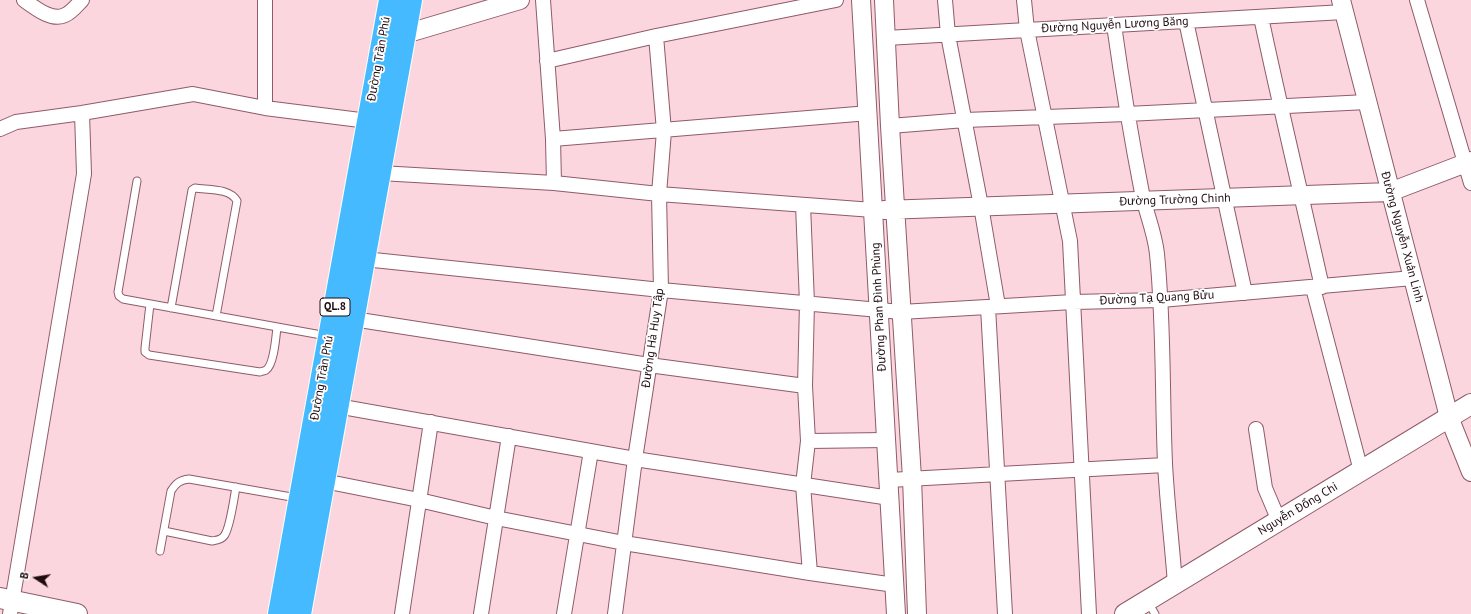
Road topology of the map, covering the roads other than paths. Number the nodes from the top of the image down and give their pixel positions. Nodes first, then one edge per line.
1 (24, 0) edge
2 (82, 0) edge
3 (265, 0) edge
4 (390, 0) edge
5 (411, 0) edge
6 (520, 0) edge
7 (543, 0) edge
8 (836, 0) edge
9 (861, 0) edge
10 (884, 0) edge
11 (945, 0) edge
12 (1024, 0) edge
13 (1417, 0) edge
14 (798, 4) edge
15 (1342, 6) edge
16 (1261, 16) junction
17 (1186, 21) junction
18 (1114, 26) junction
19 (1027, 30) junction
20 (405, 34) junction
21 (948, 35) junction
22 (656, 36) junction
23 (886, 38) junction
24 (547, 61) junction
25 (1367, 102) junction
26 (1280, 106) junction
27 (265, 108) junction
28 (1204, 109) junction
29 (82, 113) junction
30 (869, 114) junction
31 (1127, 114) junction
32 (1044, 116) junction
33 (965, 120) junction
34 (368, 121) junction
35 (890, 126) junction
36 (0, 129) edge
37 (664, 131) junction
38 (553, 139) junction
39 (1468, 162) edge
40 (380, 173) junction
41 (137, 181) dead end
42 (1471, 183) edge
43 (554, 184) junction
44 (1390, 192) junction
45 (659, 194) junction
46 (1302, 195) junction
47 (1225, 198) junction
48 (1144, 201) junction
49 (1062, 203) junction
50 (802, 205) junction
51 (981, 206) junction
52 (895, 209) junction
53 (873, 210) junction
54 (364, 259) junction
55 (1413, 278) junction
56 (1317, 287) junction
57 (661, 290) junction
58 (1245, 293) junction
59 (1161, 300) junction
60 (1073, 302) junction
61 (807, 303) junction
62 (150, 304) junction
63 (993, 307) junction
64 (171, 308) junction
65 (879, 310) junction
66 (901, 312) junction
67 (216, 316) junction
68 (353, 319) junction
69 (277, 327) junction
70 (329, 336) junction
71 (649, 365) junction
72 (805, 386) junction
73 (1471, 404) edge
74 (337, 406) junction
75 (1449, 417) junction
76 (431, 422) junction
77 (1256, 429) dead end
78 (509, 436) junction
79 (886, 440) junction
80 (808, 441) junction
81 (591, 451) junction
82 (634, 459) junction
83 (1165, 464) junction
84 (1081, 469) junction
85 (1361, 471) junction
86 (1471, 472) edge
87 (998, 473) junction
88 (912, 478) junction
89 (324, 482) junction
90 (803, 486) junction
91 (236, 487) junction
92 (889, 489) junction
93 (300, 499) junction
94 (419, 500) junction
95 (496, 518) junction
96 (1279, 520) junction
97 (164, 531) junction
98 (577, 534) junction
99 (624, 543) junction
100 (160, 551) dead end
101 (810, 573) junction
102 (1175, 584) junction
103 (895, 586) junction
104 (7, 604) edge
105 (1151, 607) edge
106 (77, 614) edge
107 (279, 614) edge
108 (300, 614) edge
109 (402, 614) edge
110 (481, 614) edge
111 (564, 614) edge
112 (615, 614) edge
113 (896, 614) edge
114 (917, 614) edge
115 (1005, 614) edge
116 (1089, 614) edge
117 (1125, 614) edge

1 - 2 street
3 - 27 street
4 - 34 highway, Đường Trần Phú / QL.8
5 - 20 highway, Đường Trần Phú / QL.8
6 - 20 street
7 - 24 street
8 - 14 street
9 - 30 street, Đường Phan Đình Phùng
10 - 23 street, Đường Phan Đình Phùng
11 - 21 street
12 - 19 street
13 - 39 street
14 - 22 street
15 - 16 street, Đường Nguyễn Lương Băng
15 - 25 street, Đường Nguyễn Xuân Linh
16 - 17 street, Đường Nguyễn Lương Băng
16 - 26 street
17 - 18 street, Đường Nguyễn Lương Băng
17 - 28 street
18 - 19 street, Đường Nguyễn Lương Băng
18 - 31 street
19 - 21 street, Đường Nguyễn Lương Băng
19 - 32 street
20 - 40 highway, Đường Trần Phú / QL.8
21 - 23 street, Đường Nguyễn Lương Băng
21 - 33 street
22 - 24 street
22 - 37 street, Đường Hà Huy Tập
23 - 35 street, Đường Phan Đình Phùng
24 - 38 street
25 - 26 street
25 - 44 street, Đường Nguyễn Xuân Linh
26 - 28 street
26 - 46 street
27 - 29 street
27 - 34 street
28 - 31 street
28 - 47 street
29 - 36 street
29 - 104 street
30 - 37 street
30 - 53 street, Đường Phan Đình Phùng
31 - 32 street
31 - 48 street
32 - 33 street
32 - 49 street
33 - 35 street
33 - 51 street
34 - 70 highway, Đường Trần Phú / QL.8
35 - 52 street, Đường Phan Đình Phùng
37 - 38 street
37 - 45 street, Đường Hà Huy Tập
38 - 43 street
39 - 42 street
39 - 44 street, Đường Trường Chinh
40 - 43 street
40 - 54 highway, Đường Trần Phú / QL.8
41 - 62 lane
43 - 45 street
44 - 46 street, Đường Trường Chinh
44 - 55 street, Đường Nguyễn Xuân Linh
45 - 50 street
45 - 57 street, Đường Hà Huy Tập
46 - 47 street, Đường Trường Chinh
46 - 56 street
47 - 48 street, Đường Trường Chinh
47 - 58 street
48 - 49 street, Đường Trường Chinh
48 - 59 street
49 - 51 street, Đường Trường Chinh
49 - 60 street
50 - 53 street
50 - 61 street
51 - 52 street, Đường Trường Chinh
51 - 63 street
52 - 53 street, Đường Trường Chinh
52 - 66 street, Đường Phan Đình Phùng
53 - 65 street, Đường Phan Đình Phùng
54 - 57 street, Đường Tạ Quang Bửu
54 - 68 highway, Đường Trần Phú / QL.8
55 - 56 street, Đường Tạ Quang Bửu
55 - 75 street, Đường Nguyễn Xuân Linh
56 - 58 street, Đường Tạ Quang Bửu
56 - 85 street
57 - 61 street, Đường Tạ Quang Bửu
57 - 71 street, Đường Hà Huy Tập
58 - 59 street, Đường Tạ Quang Bửu
59 - 60 street, Đường Tạ Quang Bửu
59 - 83 street
60 - 63 street, Đường Tạ Quang Bửu
60 - 84 street
61 - 65 street, Đường Tạ Quang Bửu
61 - 72 street
62 - 64 lane
62 - 69 lane
63 - 66 street, Đường Tạ Quang Bửu
63 - 87 street
64 - 67 lane
64 - 67 lane
65 - 66 street, Đường Tạ Quang Bửu
65 - 79 street, Đường Phan Đình Phùng
66 - 88 street, Đường Phan Đình Phùng
67 - 69 lane
68 - 71 street
68 - 74 highway, Đường Trần Phú / QL.8
69 - 70 lane
70 - 93 highway, Đường Trần Phú / QL.8
71 - 72 street
71 - 82 street, Đường Hà Huy Tập
72 - 80 street
73 - 75 main road, Nguyễn Đổng Chi
74 - 76 street
74 - 89 highway, Đường Trần Phú / QL.8
75 - 85 main road, Nguyễn Đổng Chi
75 - 86 street, Đường Nguyễn Xuân Linh
76 - 78 street
76 - 94 street
77 - 96 street
78 - 81 street
78 - 95 street
79 - 80 street
79 - 92 street, Đường Phan Đình Phùng
80 - 90 street
81 - 82 street
81 - 98 street
82 - 90 street
82 - 99 street, Đường Hà Huy Tập
83 - 84 street
83 - 102 street
84 - 87 street
84 - 116 street
85 - 96 main road, Nguyễn Đổng Chi
87 - 88 street
87 - 115 street
88 - 92 street
88 - 114 street, Đường Phan Đình Phùng
89 - 94 street
89 - 108 highway, Đường Trần Phú / QL.8
90 - 92 street
90 - 101 street
91 - 93 lane
91 - 97 lane
91 - 97 lane
92 - 103 street, Đường Phan Đình Phùng
93 - 107 highway, Đường Trần Phú / QL.8
94 - 95 street
94 - 109 street
95 - 98 street
95 - 110 street
96 - 102 main road, Nguyễn Đổng Chi
97 - 100 lane
98 - 99 street
98 - 111 street
99 - 101 street
99 - 112 street, Đường Hà Huy Tập
101 - 103 street
102 - 105 main road, Nguyễn Đổng Chi
103 - 113 street, Đường Phan Đình Phùng
104 - 106 main road
105 - 117 main road, Nguyễn Đổng Chi

